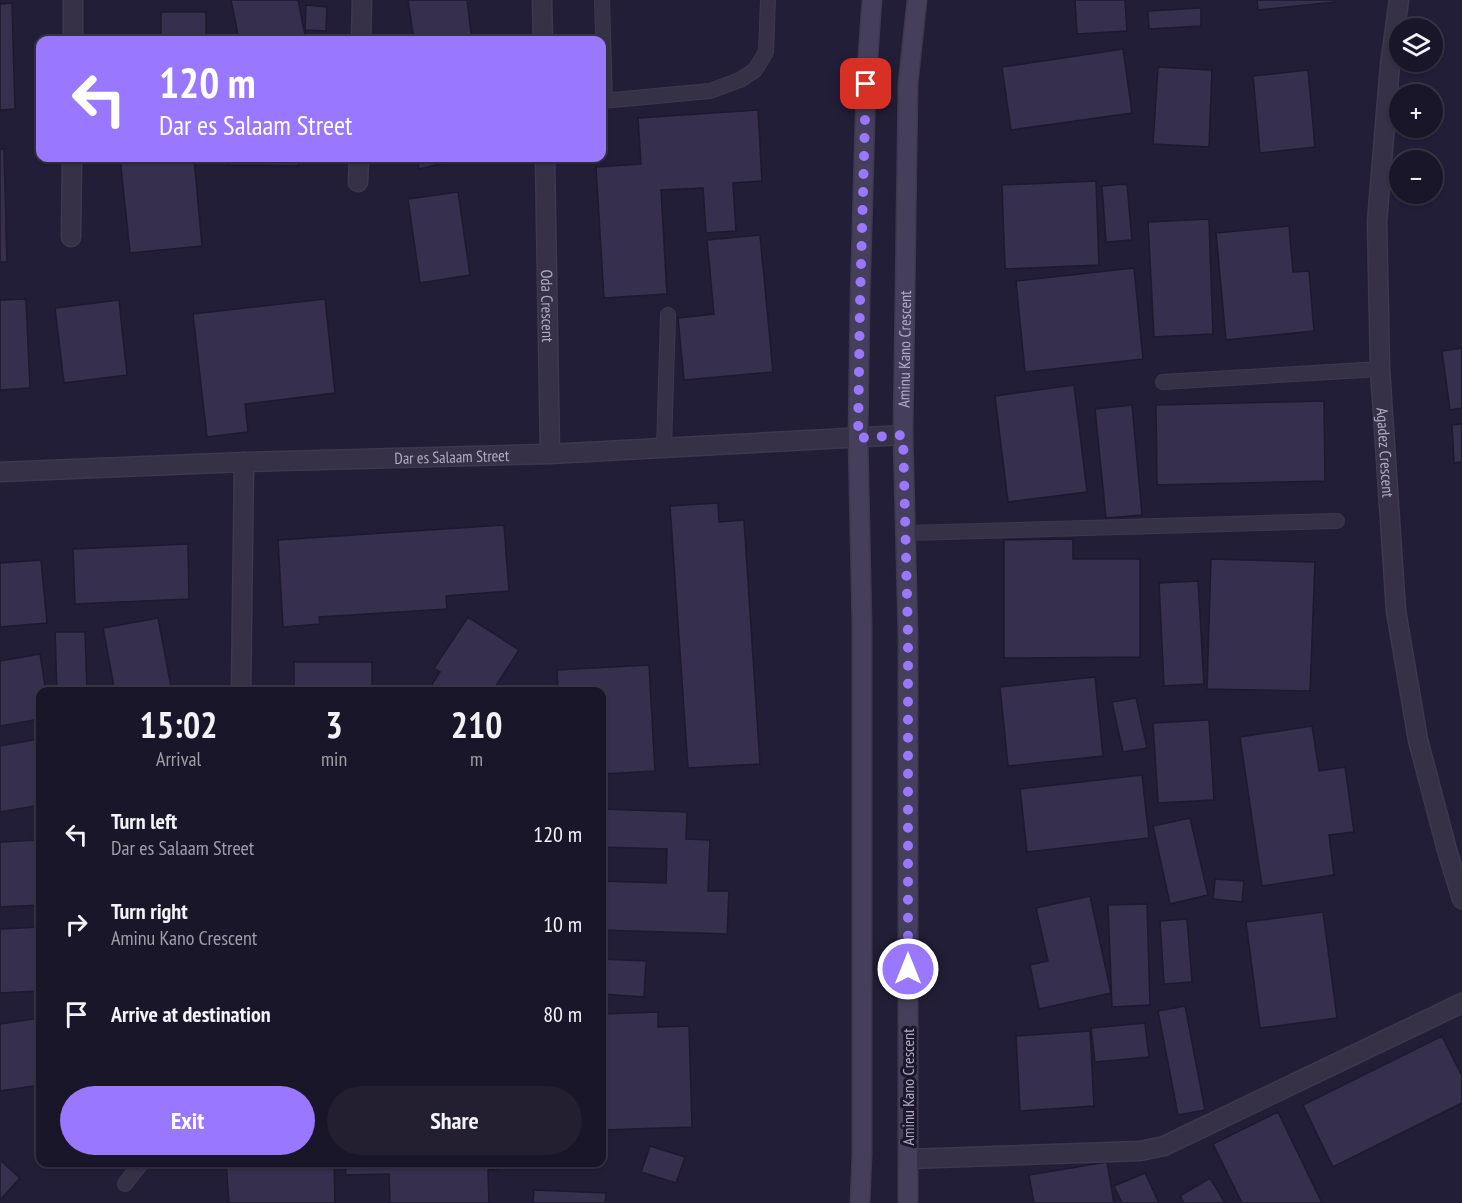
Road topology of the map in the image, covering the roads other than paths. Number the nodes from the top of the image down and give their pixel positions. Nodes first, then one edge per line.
1 (73, 0) edge
2 (362, 0) edge
3 (542, 0) edge
4 (602, 0) edge
5 (768, 0) edge
6 (872, 0) edge
7 (917, 0) edge
8 (1399, 0) edge
9 (73, 36) edge
10 (361, 36) edge
11 (543, 36) edge
12 (602, 36) edge
13 (606, 101) edge
14 (72, 162) edge
15 (359, 162) edge
16 (545, 162) edge
17 (358, 182) dead end
18 (71, 237) dead end
19 (668, 315) dead end
20 (1380, 369) junction
21 (1163, 382) dead end
22 (903, 435) junction
23 (858, 438) junction
24 (664, 448) junction
25 (550, 454) junction
26 (244, 462) junction
27 (0, 472) edge
28 (1337, 521) dead end
29 (906, 533) junction
30 (241, 687) edge
31 (1462, 899) edge
32 (1462, 1003) edge
33 (908, 1159) junction
34 (138, 1167) edge
35 (125, 1184) dead end
36 (860, 1203) edge
37 (908, 1203) edge

1 - 9 street
2 - 10 street
3 - 11 street
4 - 12 lane
5 - 13 lane
6 - 23 street
7 - 22 street, Aminu Kano Crescent
8 - 20 street, Agadez Crescent
14 - 18 street
15 - 17 street
16 - 25 street, Oda Crescent
19 - 24 lane
20 - 21 lane
20 - 31 street, Agadez Crescent
22 - 23 street, Dar es Salaam Street
22 - 29 street, Aminu Kano Crescent
23 - 24 street, Dar es Salaam Street
23 - 36 street
24 - 25 street, Dar es Salaam Street
25 - 26 street, Dar es Salaam Street
26 - 27 street, Dar es Salaam Street
26 - 30 street
28 - 29 lane
29 - 33 street, Aminu Kano Crescent
32 - 33 street
33 - 37 street, Aminu Kano Crescent
34 - 35 lane

